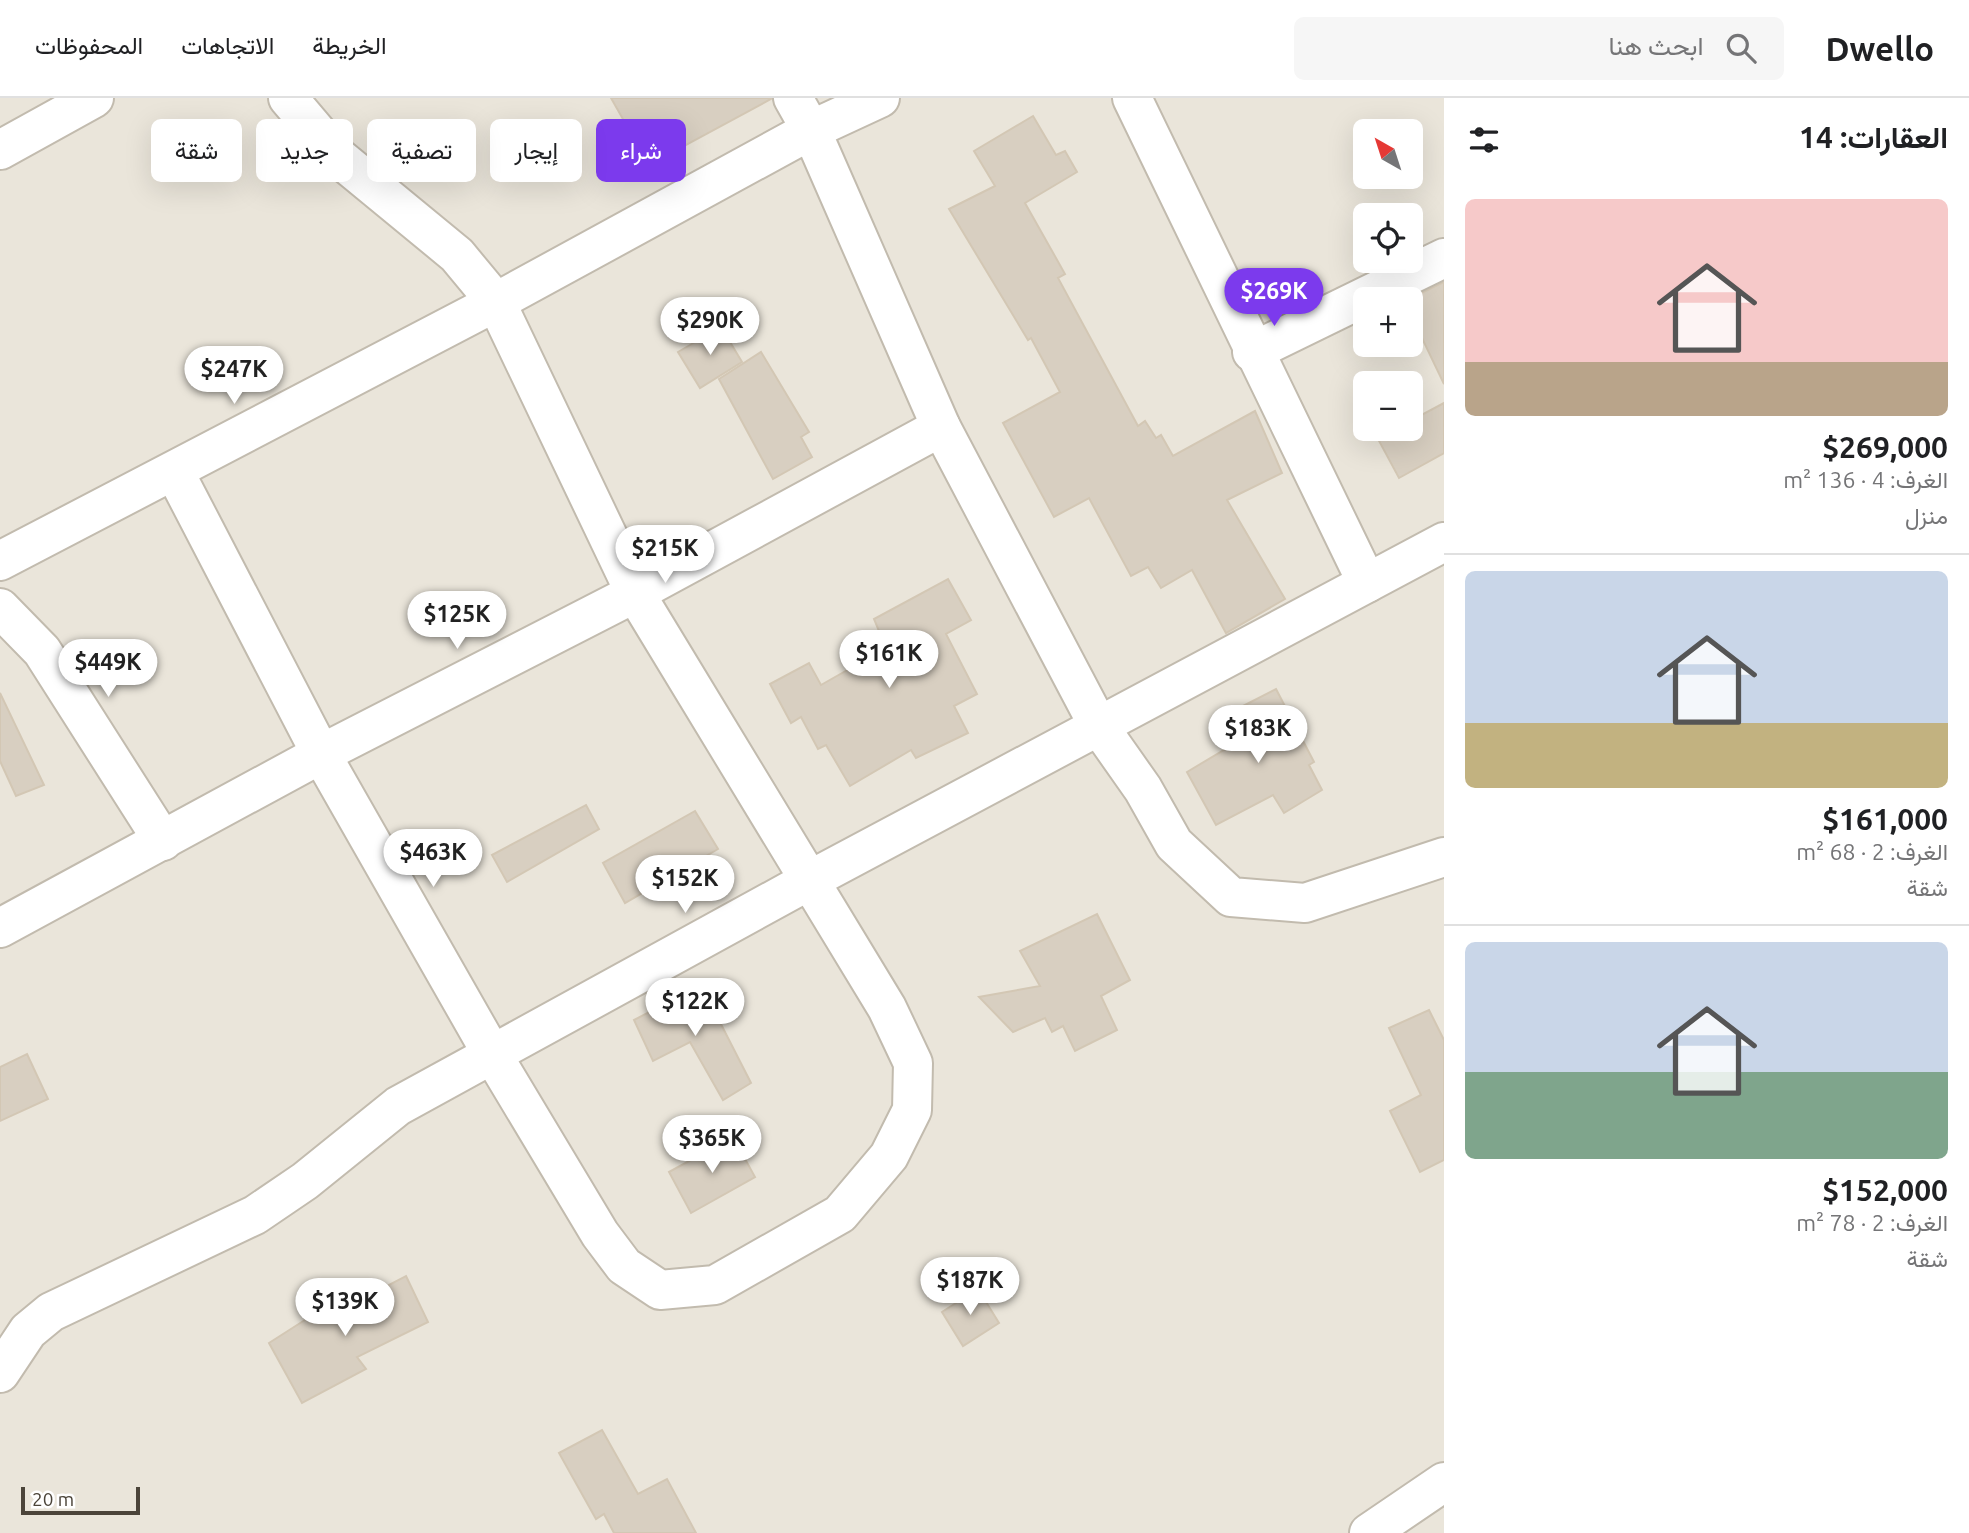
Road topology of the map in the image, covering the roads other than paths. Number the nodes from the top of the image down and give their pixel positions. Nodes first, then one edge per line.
1 (94, 98) edge
2 (288, 98) edge
3 (880, 98) edge
4 (1132, 98) edge
5 (802, 114) edge
6 (0, 150) edge
7 (1444, 258) edge
8 (496, 302) junction
9 (1252, 352) junction
10 (942, 427) junction
11 (174, 471) junction
12 (1444, 542) edge
13 (0, 561) edge
14 (1367, 583) junction
15 (635, 593) junction
16 (0, 608) edge
17 (1098, 726) junction
18 (321, 754) junction
19 (163, 841) junction
20 (1444, 857) edge
21 (810, 880) junction
22 (0, 928) edge
23 (492, 1054) junction
24 (0, 1373) edge
25 (1444, 1482) edge
26 (1369, 1533) edge

1 - 6 street
2 - 8 street
3 - 5 street
4 - 9 street
5 - 8 street
5 - 10 street
7 - 9 street
8 - 11 street
8 - 15 street
9 - 14 street
10 - 15 street
10 - 17 street
11 - 13 street
11 - 18 street
12 - 14 street
14 - 17 street
15 - 18 street
15 - 21 street
16 - 19 street
17 - 20 street
17 - 21 street
18 - 19 street
18 - 23 street
19 - 22 street
21 - 23 street
21 - 23 street
23 - 24 street
25 - 26 street

